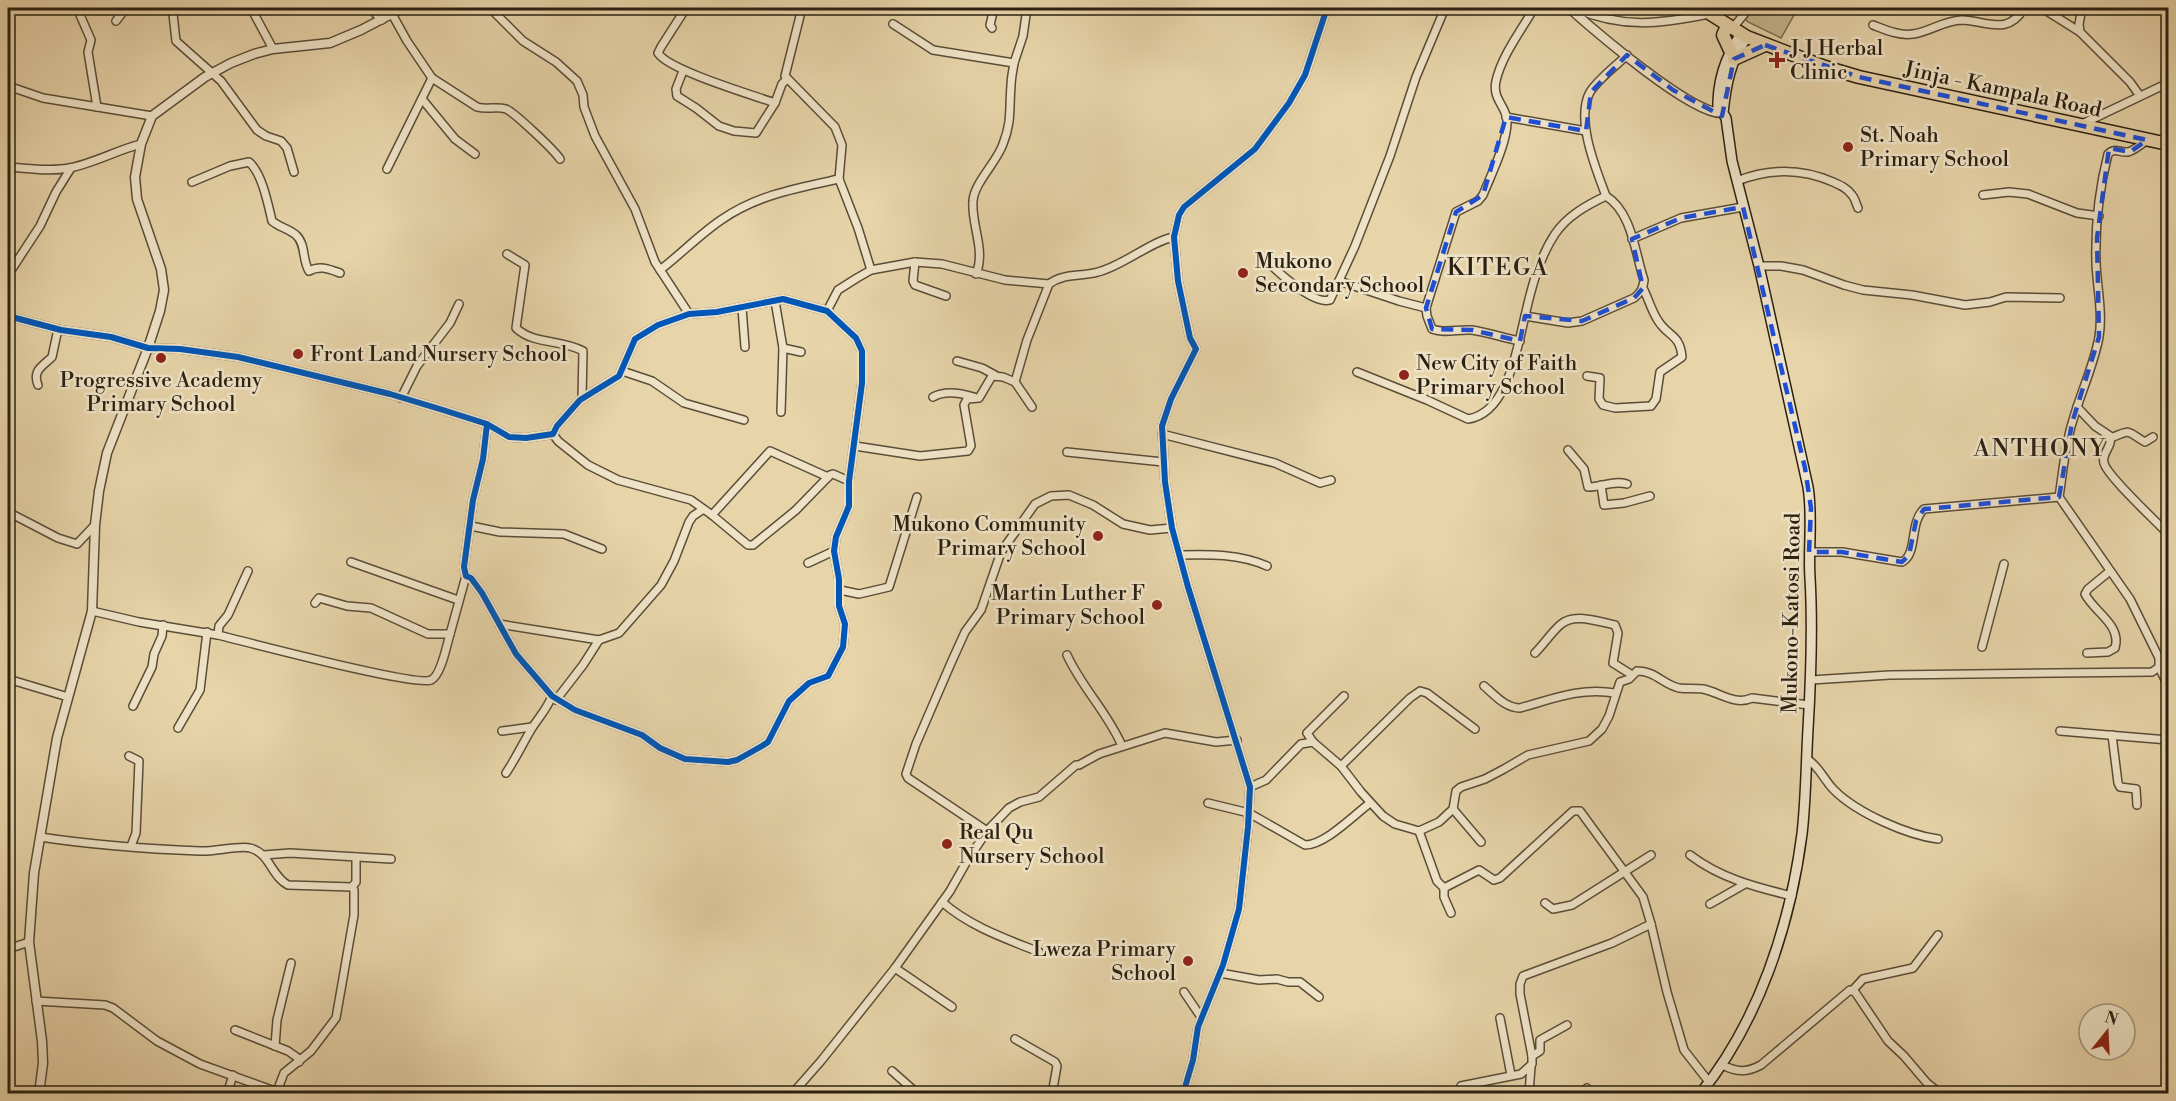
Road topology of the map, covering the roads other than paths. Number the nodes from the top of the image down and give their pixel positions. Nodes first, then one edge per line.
1 (76, 8) edge
2 (126, 8) edge
3 (168, 8) edge
4 (251, 8) edge
5 (370, 8) edge
6 (403, 8) edge
7 (490, 8) edge
8 (686, 8) edge
9 (802, 8) edge
10 (994, 8) edge
11 (1027, 8) edge
12 (1327, 8) edge
13 (1445, 8) edge
14 (1534, 8) edge
15 (1569, 8) edge
16 (1574, 8) edge
17 (1749, 8) edge
18 (2024, 8) edge
19 (2042, 8) edge
20 (2082, 8) edge
21 (1706, 10) edge
22 (392, 14) junction
23 (381, 20) junction
24 (116, 21) dead end
25 (893, 24) dead end
26 (1873, 25) dead end
27 (992, 28) dead end
28 (1737, 32) junction
29 (2080, 32) junction
30 (1765, 45) junction
31 (273, 49) junction
32 (1627, 55) junction
33 (1732, 55) junction
34 (1014, 63) junction
35 (684, 71) junction
36 (212, 74) junction
37 (432, 78) junction
38 (787, 79) junction
39 (2169, 84) edge
40 (8, 86) edge
41 (2140, 96) junction
42 (422, 99) junction
43 (775, 103) junction
44 (96, 107) junction
45 (1722, 115) junction
46 (152, 116) junction
47 (1506, 117) junction
48 (2080, 125) junction
49 (1586, 131) junction
50 (2147, 141) junction
51 (141, 144) junction
52 (2169, 144) edge
53 (475, 154) dead end
54 (560, 159) dead end
55 (8, 167) edge
56 (71, 168) junction
57 (387, 169) dead end
58 (294, 172) dead end
59 (839, 179) junction
60 (192, 182) dead end
61 (1737, 182) junction
62 (1983, 195) dead end
63 (1606, 196) junction
64 (1743, 207) junction
65 (1858, 208) dead end
66 (2099, 216) junction
67 (1174, 237) junction
68 (1632, 240) junction
69 (507, 255) dead end
70 (915, 262) junction
71 (1269, 263) dead end
72 (1759, 266) junction
73 (660, 270) junction
74 (871, 270) junction
75 (340, 273) dead end
76 (8, 274) edge
77 (976, 274) junction
78 (1339, 281) junction
79 (1049, 284) junction
80 (1643, 288) junction
81 (946, 296) dead end
82 (2060, 298) dead end
83 (775, 301) junction
84 (459, 304) dead end
85 (742, 308) junction
86 (1426, 308) junction
87 (827, 311) junction
88 (689, 314) junction
89 (8, 316) edge
90 (1525, 316) junction
91 (58, 329) junction
92 (1520, 341) junction
93 (745, 347) dead end
94 (148, 348) junction
95 (783, 348) junction
96 (801, 352) dead end
97 (957, 361) dead end
98 (622, 371) junction
99 (1357, 372) dead end
100 (995, 375) junction
101 (1587, 376) dead end
102 (1016, 382) junction
103 (38, 385) dead end
104 (933, 397) dead end
105 (401, 398) junction
106 (582, 398) junction
107 (979, 398) junction
108 (1032, 407) dead end
109 (2077, 407) junction
110 (781, 412) dead end
111 (744, 420) dead end
112 (487, 424) junction
113 (553, 434) junction
114 (1162, 434) junction
115 (2153, 437) dead end
116 (2111, 438) junction
117 (855, 446) junction
118 (1568, 450) dead end
119 (1067, 452) dead end
120 (1163, 462) junction
121 (828, 477) junction
122 (1331, 480) dead end
123 (849, 481) junction
124 (1627, 484) dead end
125 (1601, 485) junction
126 (1650, 496) dead end
127 (917, 497) dead end
128 (2059, 497) junction
129 (702, 510) junction
130 (8, 512) edge
131 (712, 515) junction
132 (95, 525) junction
133 (471, 526) junction
134 (1172, 528) junction
135 (2169, 534) edge
136 (602, 549) dead end
137 (834, 551) junction
138 (1809, 552) junction
139 (1179, 555) junction
140 (351, 562) dead end
141 (808, 562) dead end
142 (2004, 564) dead end
143 (1267, 566) dead end
144 (248, 571) dead end
145 (2110, 571) junction
146 (466, 576) junction
147 (840, 590) junction
148 (458, 600) junction
149 (315, 603) dead end
150 (92, 611) junction
151 (499, 624) junction
152 (163, 625) junction
153 (207, 632) junction
154 (450, 634) junction
155 (218, 635) junction
156 (599, 640) junction
157 (1982, 647) dead end
158 (1535, 653) dead end
159 (2087, 653) dead end
160 (1067, 655) dead end
161 (2159, 666) junction
162 (1632, 675) junction
163 (8, 679) edge
164 (1811, 680) junction
165 (1484, 686) dead end
166 (2169, 686) edge
167 (1615, 693) junction
168 (1344, 696) dead end
169 (68, 698) junction
170 (554, 698) junction
171 (1809, 705) junction
172 (133, 706) dead end
173 (532, 727) junction
174 (178, 728) dead end
175 (1475, 729) dead end
176 (502, 731) dead end
177 (2060, 731) dead end
178 (2112, 735) junction
179 (1236, 740) junction
180 (2169, 740) edge
181 (1312, 742) junction
182 (1122, 746) junction
183 (129, 756) dead end
184 (1807, 759) junction
185 (1341, 766) junction
186 (506, 773) dead end
187 (1250, 787) junction
188 (1370, 802) junction
189 (1208, 803) dead end
190 (2137, 805) dead end
191 (1452, 809) junction
192 (1249, 813) junction
193 (987, 831) junction
194 (1419, 831) junction
195 (40, 837) junction
196 (1938, 839) dead end
197 (1481, 842) dead end
198 (131, 846) junction
199 (264, 855) junction
200 (1651, 855) dead end
201 (1690, 855) dead end
202 (356, 857) junction
203 (392, 859) dead end
204 (1624, 871) junction
205 (1745, 884) junction
206 (352, 887) junction
207 (1444, 888) junction
208 (1792, 896) junction
209 (942, 902) junction
210 (1545, 903) dead end
211 (1710, 904) dead end
212 (1451, 913) dead end
213 (1651, 924) junction
214 (1938, 935) dead end
215 (29, 942) junction
216 (8, 948) edge
217 (1039, 952) dead end
218 (291, 963) dead end
219 (895, 968) junction
220 (1220, 973) junction
221 (1852, 991) junction
222 (1184, 992) dead end
223 (1319, 997) dead end
224 (36, 1001) junction
225 (952, 1007) dead end
226 (1201, 1017) junction
227 (1500, 1018) dead end
228 (1567, 1025) dead end
229 (234, 1030) dead end
230 (1015, 1040) dead end
231 (275, 1046) junction
232 (1532, 1060) junction
233 (298, 1062) junction
234 (1722, 1065) junction
235 (892, 1071) dead end
236 (233, 1075) junction
237 (1512, 1075) junction
238 (1709, 1082) junction
239 (1461, 1086) dead end
240 (40, 1092) edge
241 (279, 1093) edge
242 (52, 1094) edge
243 (227, 1094) edge
244 (792, 1094) edge
245 (918, 1094) edge
246 (1052, 1094) edge
247 (1183, 1094) edge
248 (1529, 1094) edge
249 (1700, 1094) edge
250 (1941, 1094) edge

1 - 44 street
2 - 24 street
3 - 36 street
4 - 31 street
5 - 23 street
6 - 22 street
7 - 73 street
8 - 35 street
9 - 38 street
10 - 27 street
11 - 34 street
12 - 67 street
13 - 78 street
14 - 47 street
15 - 32 street
16 - 21 street
17 - 28 street
18 - 26 street
19 - 29 street
20 - 29 street
21 - 28 highway, Jinja - Kampala Road
22 - 23 street
22 - 37 street
23 - 31 street
25 - 34 street
28 - 30 highway, Jinja - Kampala Road
28 - 33 main road, Mukono-Katosi Road
28 - 33 highway
29 - 41 street
30 - 33 highway
30 - 48 highway, Jinja - Kampala Road
31 - 36 street
32 - 45 street
32 - 49 street
33 - 45 main road, Mukono-Katosi Road
34 - 77 street
35 - 43 street
35 - 43 street
36 - 46 street
36 - 58 street
37 - 42 street
37 - 54 street
38 - 43 street
38 - 59 street
39 - 41 street
40 - 44 street
41 - 48 street
42 - 53 street
42 - 57 street
44 - 46 street
45 - 61 main road, Mukono-Katosi Road
46 - 51 street
47 - 49 street
47 - 86 street
48 - 50 highway, Jinja - Kampala Road
49 - 63 street
50 - 52 highway, Jinja - Kampala Road
50 - 66 street
51 - 56 street
51 - 94 street
55 - 56 street
56 - 76 street
59 - 73 street
59 - 74 street
60 - 75 street
61 - 64 main road, Mukono-Katosi Road
61 - 65 street
62 - 66 street
63 - 68 street
63 - 90 street
64 - 68 street
64 - 72 main road, Mukono-Katosi Road
66 - 109 street
67 - 79 street
67 - 114 street
68 - 80 street
69 - 106 street
70 - 74 street
70 - 77 street
70 - 81 street
71 - 78 street
72 - 82 street
72 - 138 main road, Mukono-Katosi Road
73 - 88 street
74 - 87 street
77 - 79 street
78 - 86 street
79 - 102 street
80 - 90 street
80 - 101 street
83 - 85 street
83 - 87 street
83 - 95 street
84 - 105 street
85 - 88 street
85 - 93 street
86 - 92 street
87 - 117 street
88 - 98 street
89 - 91 street
90 - 92 street
91 - 94 street
91 - 103 street
92 - 99 street
94 - 105 street
94 - 132 street
95 - 96 street
95 - 110 street
97 - 100 street
98 - 106 street
98 - 111 street
100 - 102 street
100 - 107 street
102 - 108 street
104 - 107 street
105 - 112 street
106 - 113 street
107 - 117 street
109 - 116 street
109 - 128 street
112 - 113 street
112 - 133 street
113 - 129 street
114 - 120 street
114 - 122 street
115 - 116 street
116 - 135 street
117 - 123 street
118 - 125 street
119 - 120 street
120 - 134 street
121 - 123 street
121 - 131 street
121 - 131 street
123 - 137 street
124 - 125 street
125 - 126 street
127 - 147 street
128 - 138 street
128 - 145 street
129 - 131 street
129 - 156 street
130 - 132 street
132 - 150 street
133 - 136 street
133 - 146 street
134 - 139 street
134 - 193 street
137 - 141 street
137 - 147 street
138 - 164 main road, Mukono-Katosi Road
139 - 143 street
139 - 179 street
140 - 148 street
142 - 157 street
144 - 155 street
145 - 159 street
145 - 161 street
146 - 148 street
146 - 151 street
147 - 170 street
148 - 154 street
149 - 154 street
150 - 152 street
150 - 169 street
151 - 156 street
151 - 170 street
152 - 153 street
152 - 172 street
153 - 155 street
153 - 174 street
154 - 155 street
156 - 170 street
158 - 162 street
160 - 182 street
161 - 164 street
161 - 166 street
162 - 167 street
162 - 171 street
163 - 169 street
164 - 171 main road, Mukono-Katosi Road
165 - 167 street
167 - 191 street
168 - 181 street
169 - 195 street
170 - 173 street
171 - 184 main road, Mukono-Katosi Road
173 - 176 street
173 - 186 street
175 - 185 street
177 - 178 street
178 - 180 street
178 - 190 street
179 - 182 street
179 - 187 street
181 - 185 street
181 - 187 street
182 - 193 street
183 - 198 street
184 - 196 street
184 - 208 main road, Mukono-Katosi Road
185 - 188 street
187 - 192 street
188 - 192 street
188 - 194 street
189 - 192 street
191 - 194 street
191 - 197 street
192 - 220 street
193 - 209 street
194 - 207 street
195 - 198 street
195 - 215 street
198 - 199 street
199 - 202 street
199 - 206 street
200 - 204 street
201 - 205 street
202 - 203 street
202 - 206 street
204 - 207 street
204 - 210 street
204 - 213 street
205 - 208 street
205 - 211 street
206 - 233 street
207 - 212 street
208 - 234 main road, Mukono-Katosi Road
209 - 217 street
209 - 219 street
213 - 232 street
213 - 238 street
214 - 221 street
215 - 216 street
215 - 224 street
218 - 231 street
219 - 225 street
219 - 244 street
220 - 223 street
220 - 226 street
221 - 234 street
221 - 250 street
222 - 226 street
224 - 236 street
224 - 240 street
226 - 247 street
227 - 237 street
228 - 232 street
229 - 231 street
230 - 246 street
231 - 233 street
232 - 237 street
232 - 248 street
233 - 241 street
234 - 238 main road, Mukono-Katosi Road
235 - 245 street
236 - 241 street
236 - 243 street
237 - 239 street
238 - 249 main road, Mukono-Katosi Road
240 - 242 street

